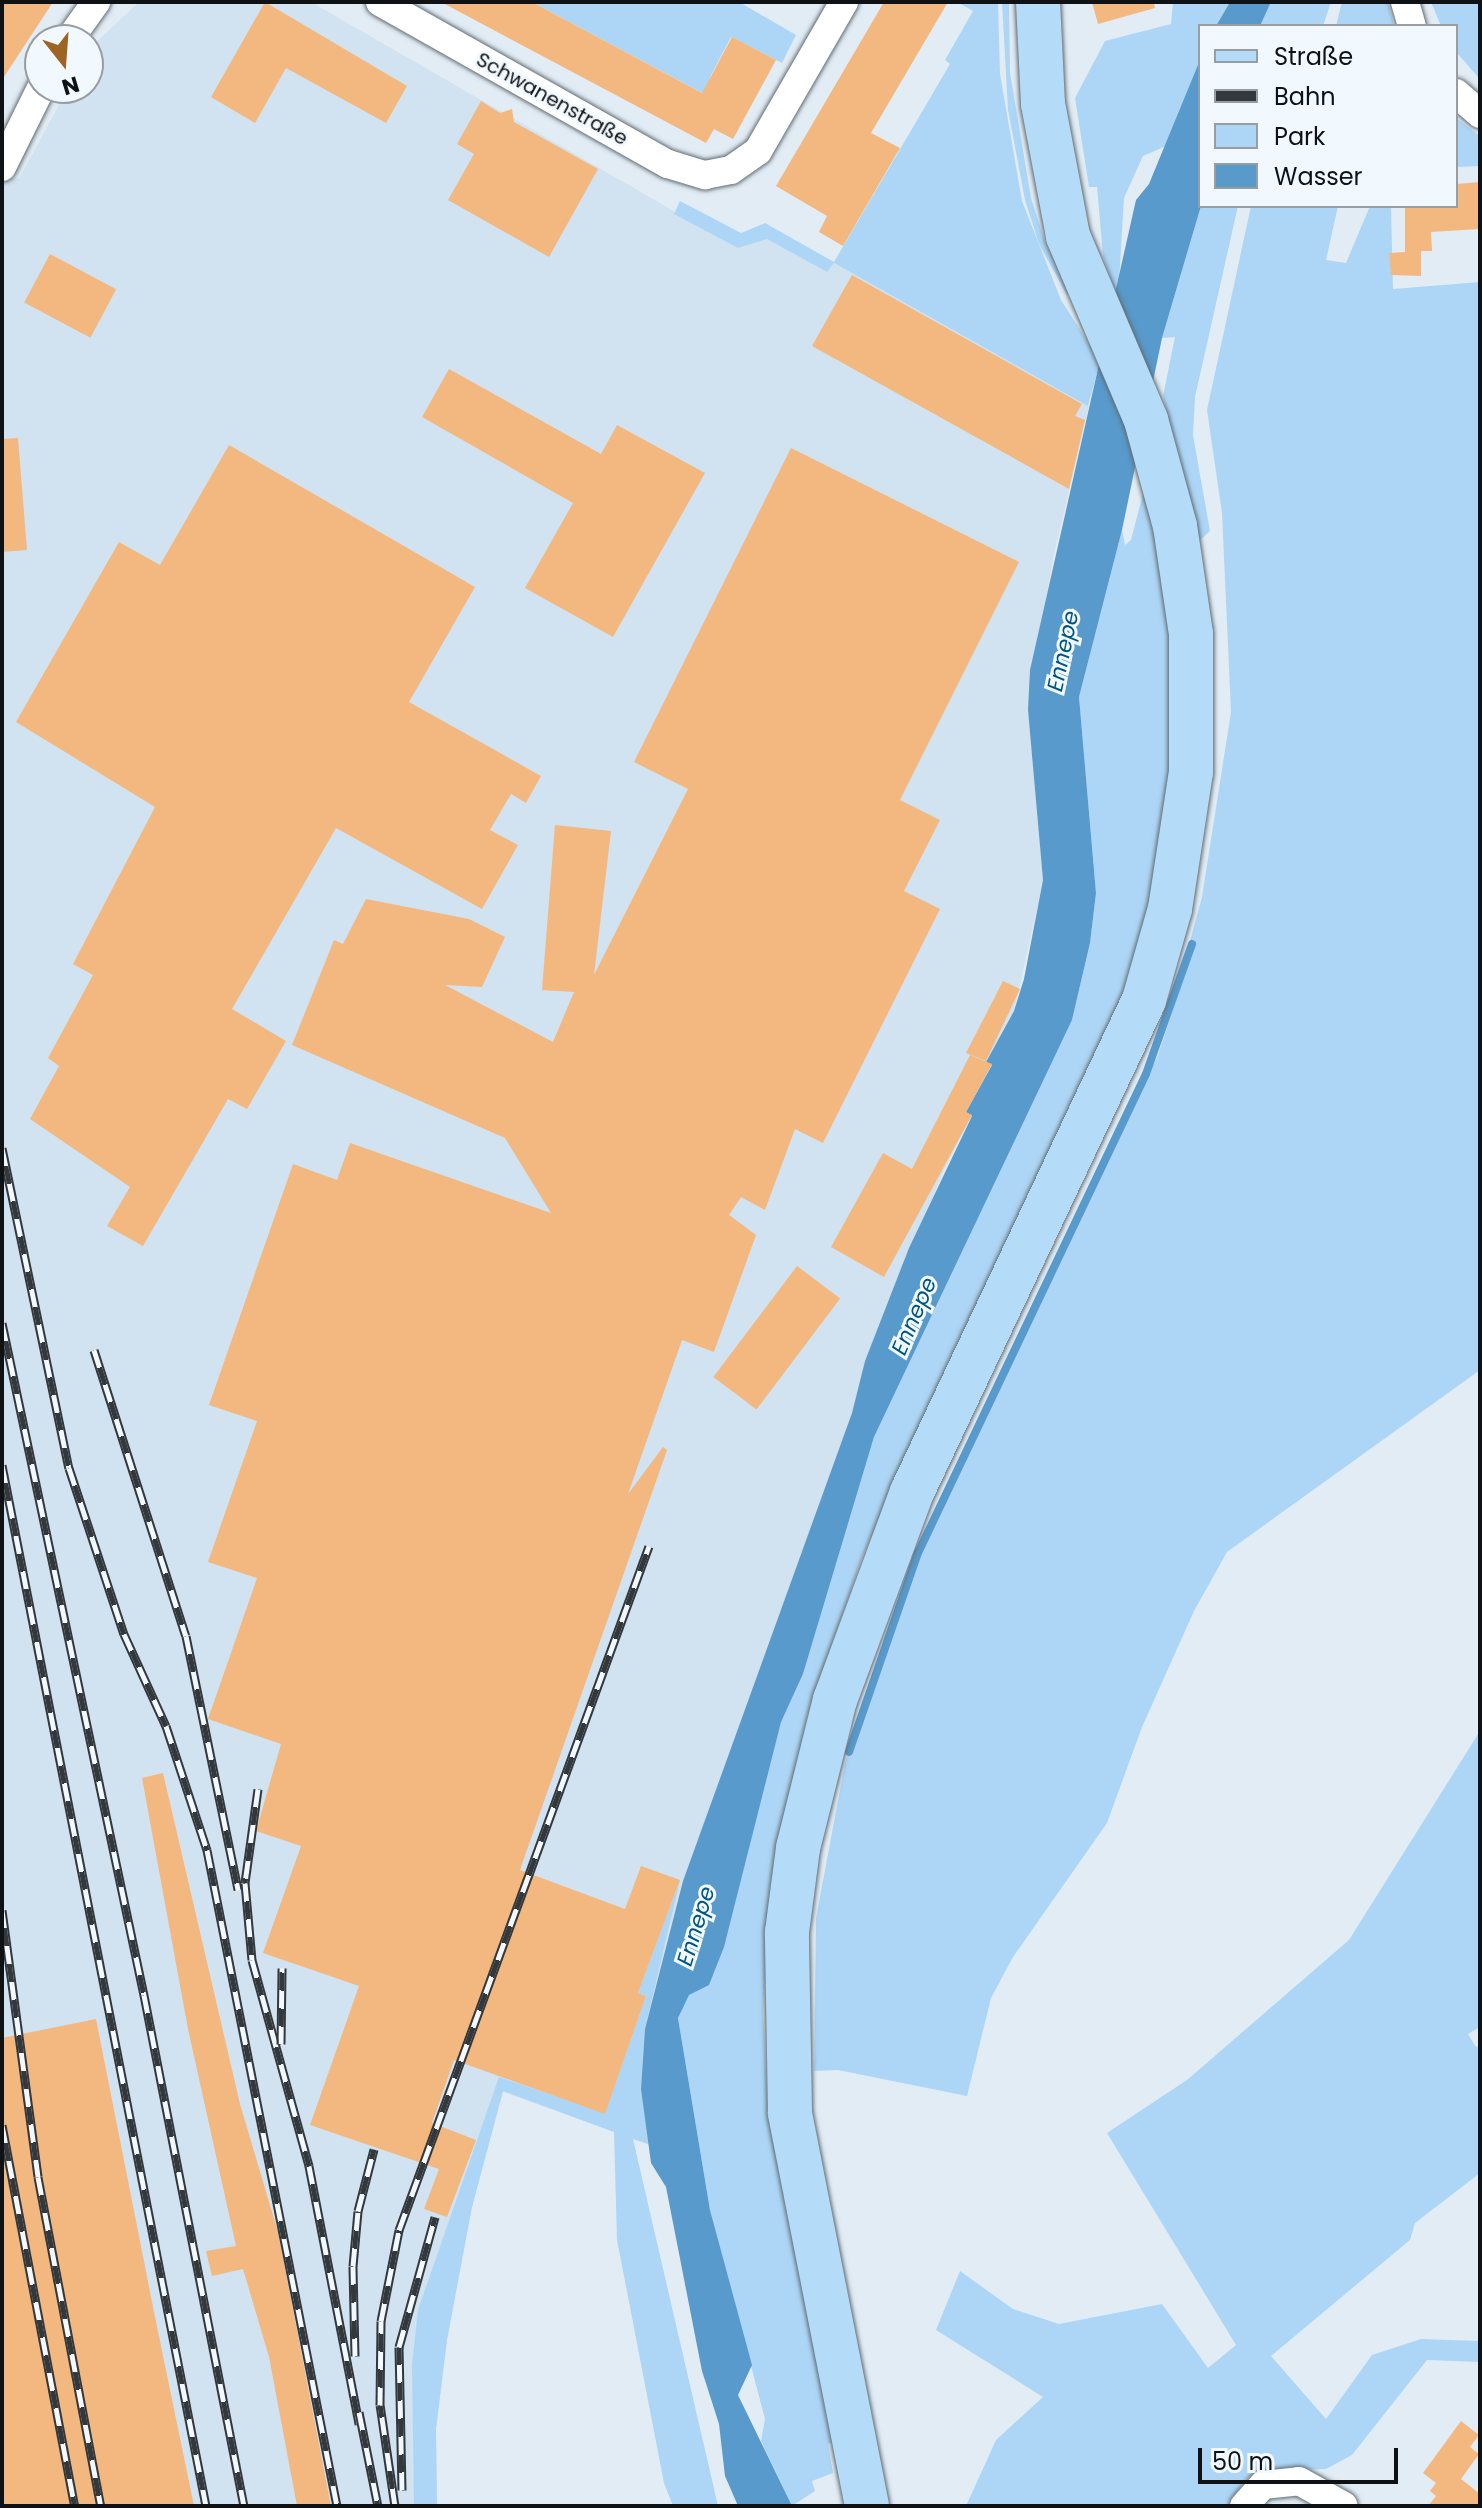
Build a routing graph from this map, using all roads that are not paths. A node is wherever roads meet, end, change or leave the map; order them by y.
1 (96, 2) edge
2 (380, 2) edge
3 (844, 2) edge
4 (1038, 2) edge
5 (1405, 2) edge
6 (80, 24) edge
7 (1411, 24) edge
8 (1458, 95) edge
9 (33, 104) edge
10 (1480, 114) edge
11 (2, 167) edge
12 (867, 2506) edge
13 (1244, 2506) edge
14 (1344, 2506) edge

1 - 6 street
2 - 3 street, Schwanenstraße
4 - 12 main road
5 - 7 street
8 - 10 street
9 - 11 street
13 - 14 street

